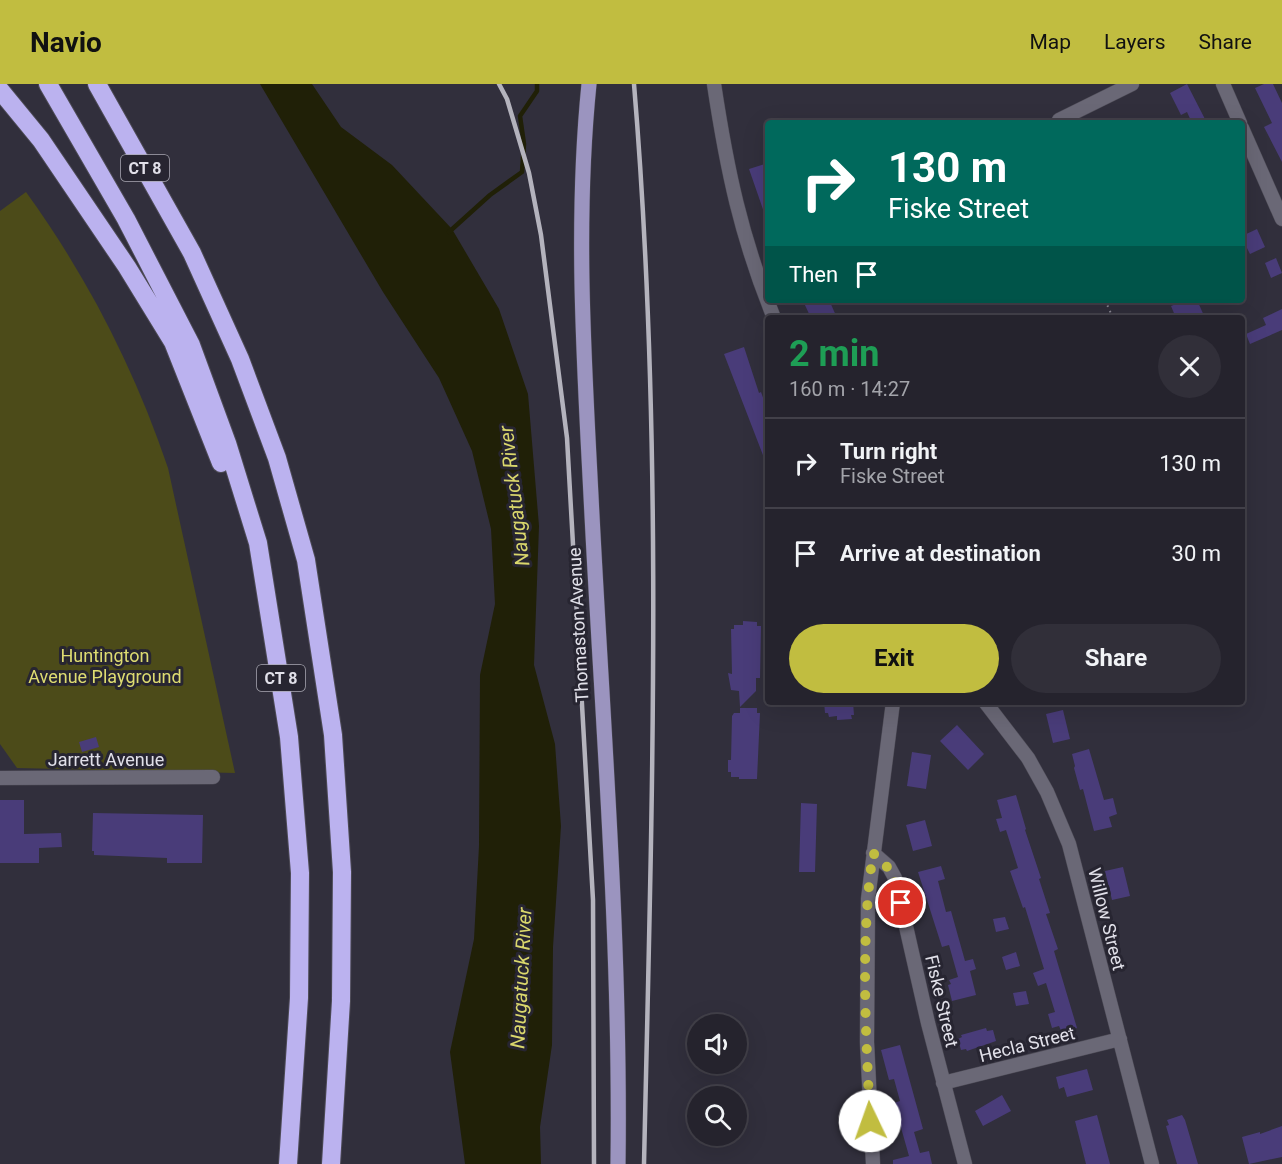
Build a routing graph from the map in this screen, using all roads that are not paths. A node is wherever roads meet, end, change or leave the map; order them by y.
1 (48, 84) edge
2 (97, 84) edge
3 (589, 84) edge
4 (714, 84) edge
5 (1132, 84) edge
6 (1222, 84) edge
7 (0, 90) edge
8 (1059, 120) dead end
9 (1239, 120) edge
10 (1245, 135) edge
11 (1282, 219) edge
12 (765, 294) edge
13 (280, 671) junction
14 (893, 705) edge
15 (987, 705) edge
16 (213, 777) dead end
17 (0, 778) edge
18 (873, 853) junction
19 (1120, 1039) junction
20 (943, 1083) junction
21 (288, 1164) edge
22 (331, 1164) edge
23 (618, 1164) edge
24 (873, 1164) edge
25 (965, 1164) edge
26 (1152, 1164) edge

1 - 13 highway, CT 8
2 - 22 highway, CT 8
3 - 23 main road, Thomaston Avenue
4 - 12 street
5 - 8 street
6 - 9 street
7 - 13 highway
10 - 11 street
13 - 21 highway, CT 8
14 - 18 street
15 - 19 street, Willow Street
16 - 17 street, Jarrett Avenue
18 - 20 street, Fiske Street
18 - 24 street
19 - 20 street, Hecla Street
19 - 26 street, Willow Street
20 - 25 street, Fiske Street

